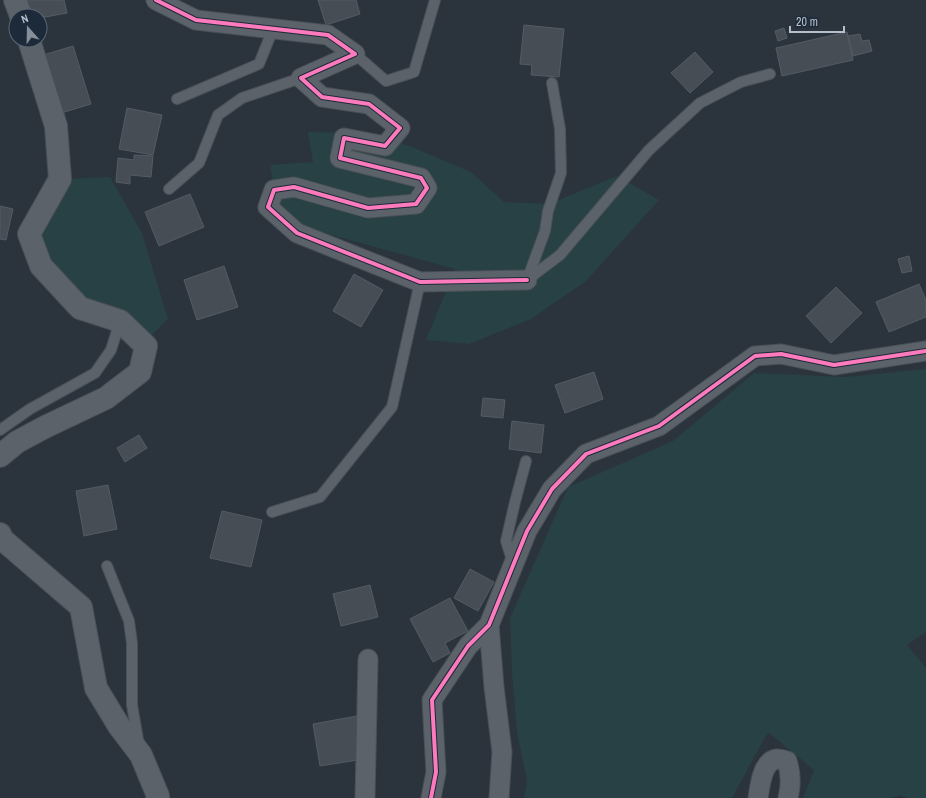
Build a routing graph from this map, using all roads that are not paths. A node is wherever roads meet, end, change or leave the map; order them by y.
1 (156, 0) edge
2 (435, 0) edge
3 (273, 29) junction
4 (31, 48) edge
5 (355, 54) junction
6 (770, 74) dead end
7 (301, 78) junction
8 (552, 83) dead end
9 (177, 99) dead end
10 (168, 189) dead end
11 (527, 280) junction
12 (420, 282) junction
13 (120, 321) junction
14 (926, 351) edge
15 (0, 430) edge
16 (0, 456) edge
17 (526, 460) dead end
18 (272, 512) dead end
19 (0, 534) edge
20 (513, 565) junction
21 (107, 566) dead end
22 (489, 625) junction
23 (368, 659) dead end
24 (141, 755) junction
25 (157, 798) edge
26 (365, 798) edge
27 (431, 798) edge
28 (498, 798) edge
29 (758, 798) edge
30 (788, 798) edge

1 - 3 street
2 - 5 lane
3 - 5 street
3 - 9 lane
4 - 13 street
5 - 7 street
6 - 11 lane
7 - 10 lane
7 - 12 street
8 - 11 lane
11 - 12 street
12 - 18 lane
13 - 15 lane
13 - 16 street
14 - 20 street
17 - 20 lane
19 - 24 street
20 - 22 street
21 - 24 lane
22 - 27 street
22 - 28 street
23 - 26 street
24 - 25 street
29 - 30 street

